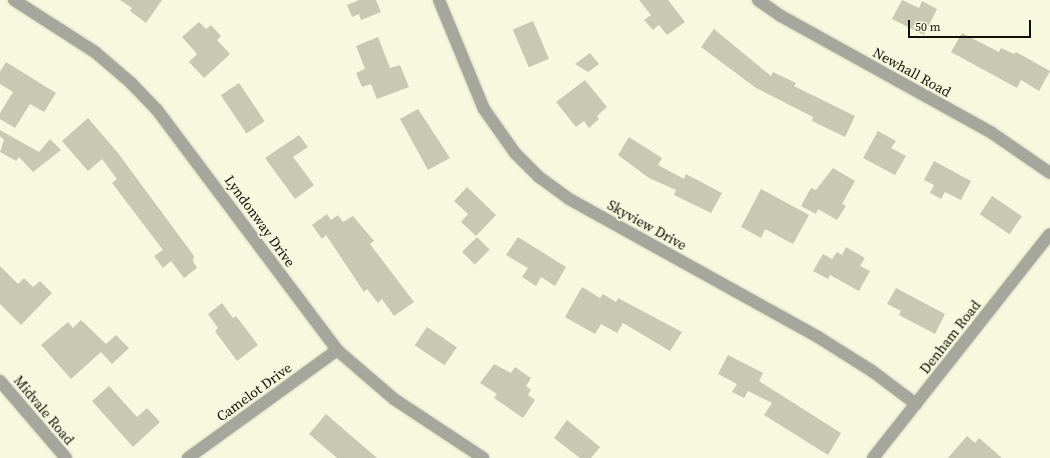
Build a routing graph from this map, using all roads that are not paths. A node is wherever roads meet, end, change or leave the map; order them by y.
1 (14, 0) edge
2 (439, 0) edge
3 (758, 0) edge
4 (1050, 173) edge
5 (1050, 234) edge
6 (337, 350) junction
7 (0, 380) edge
8 (916, 404) junction
9 (66, 458) edge
10 (188, 458) edge
11 (483, 458) edge
12 (873, 458) edge

1 - 6 street, Lyndonway Drive
2 - 8 street, Skyview Drive
3 - 4 street, Newhall Road
5 - 8 street, Denham Road
6 - 10 street, Camelot Drive
6 - 11 street, Lyndonway Drive
7 - 9 street, Midvale Road
8 - 12 street, Denham Road

